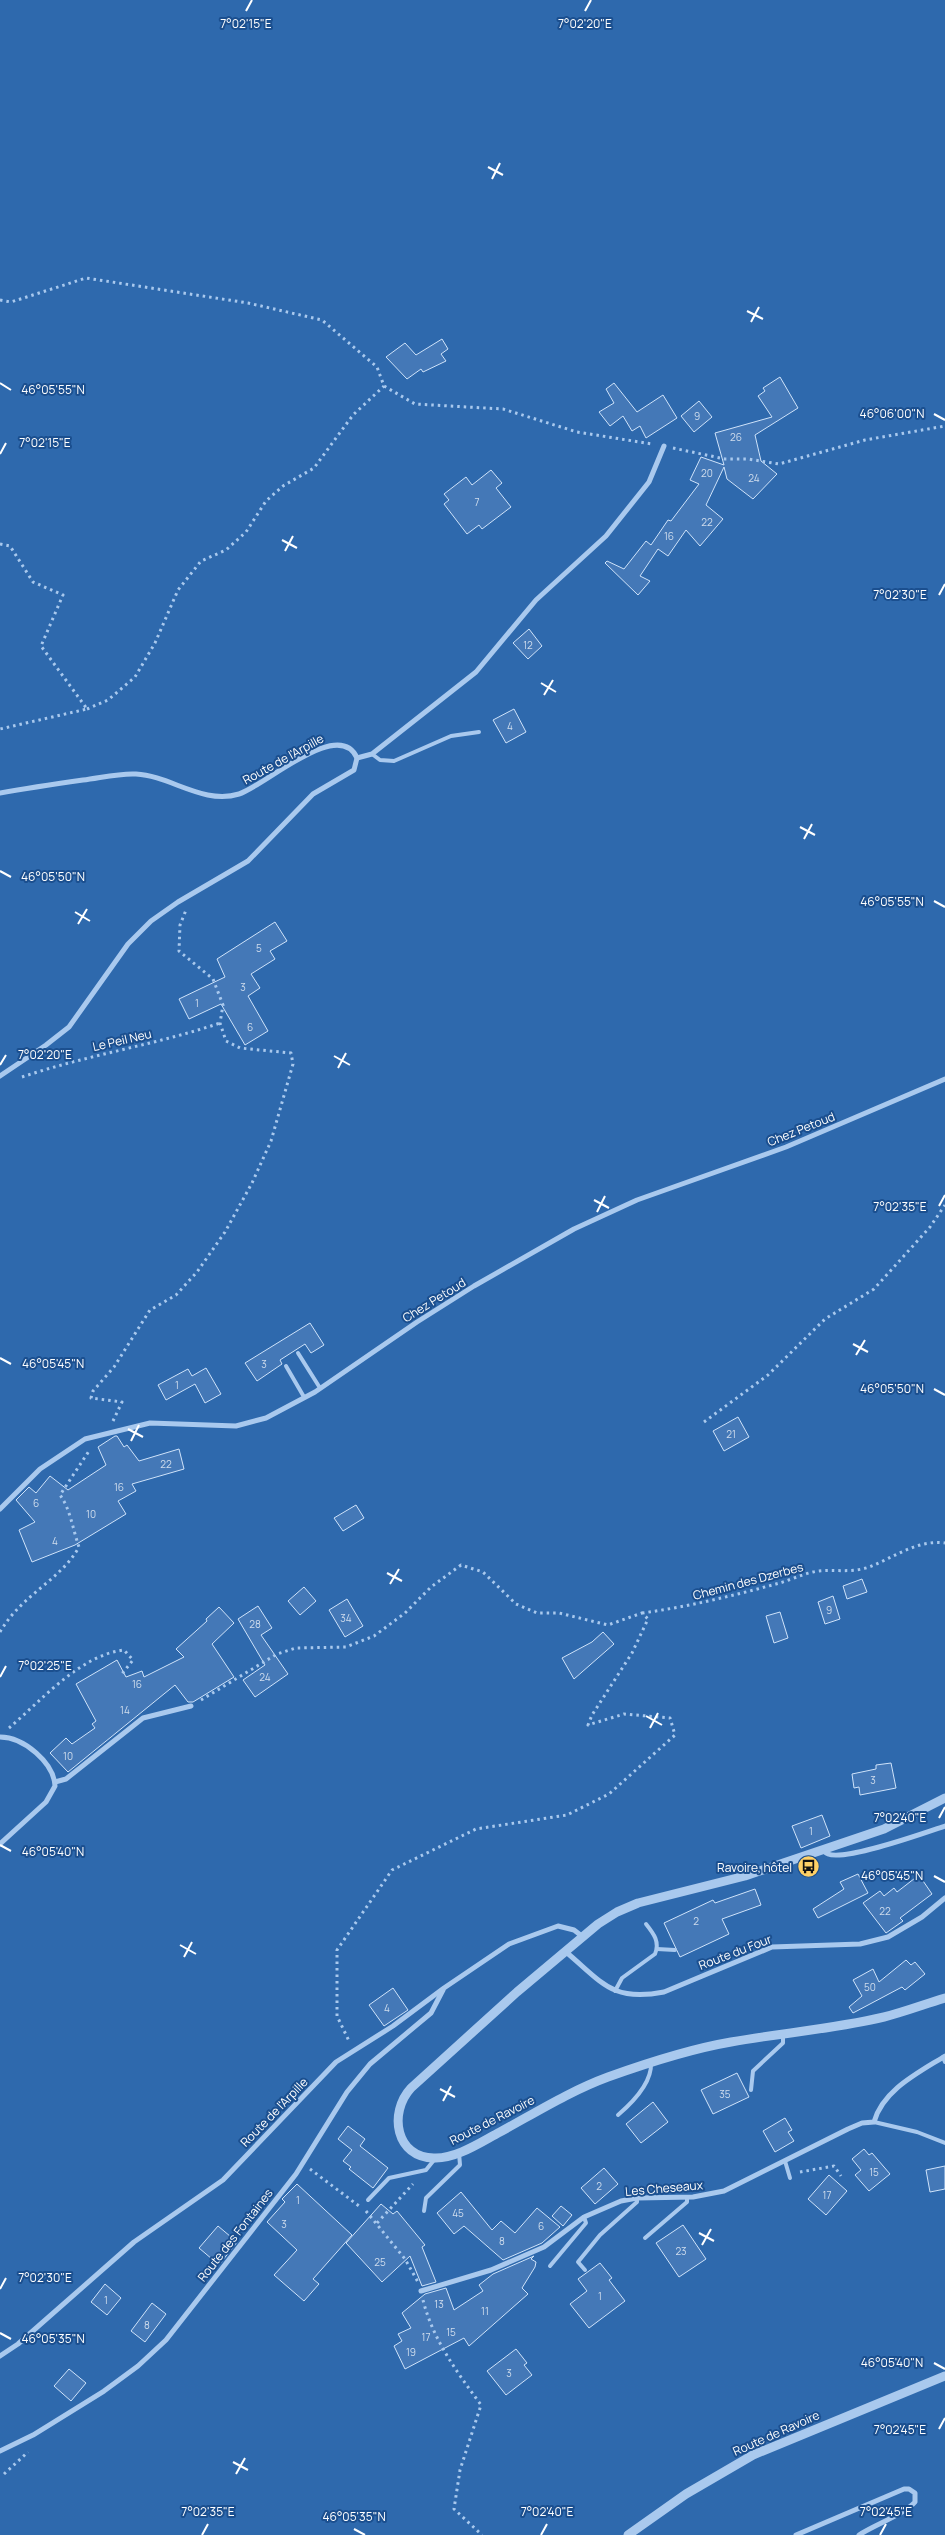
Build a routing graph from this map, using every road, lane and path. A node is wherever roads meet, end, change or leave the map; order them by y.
1 (0, 300) edge
2 (384, 386) junction
3 (945, 426) edge
4 (664, 446) junction
5 (0, 544) edge
6 (87, 709) junction
7 (0, 729) edge
8 (480, 732) dead end
9 (372, 754) junction
10 (357, 758) junction
11 (0, 792) edge
12 (193, 893) junction
13 (220, 1023) junction
14 (0, 1076) edge
15 (18, 1078) dead end
16 (945, 1079) edge
17 (945, 1205) edge
18 (298, 1353) dead end
19 (286, 1366) dead end
20 (320, 1388) junction
21 (304, 1397) junction
22 (704, 1422) dead end
23 (102, 1434) junction
24 (0, 1509) edge
25 (945, 1543) edge
26 (642, 1614) junction
27 (0, 1632) edge
28 (121, 1675) dead end
29 (191, 1706) joint
30 (2, 1737) edge
31 (55, 1782) junction
32 (945, 1798) edge
33 (945, 1826) edge
34 (0, 1844) edge
35 (821, 1848) junction
36 (945, 1898) edge
37 (646, 1924) dead end
38 (583, 1936) junction
39 (657, 1949) junction
40 (675, 1950) dead end
41 (566, 1952) junction
42 (444, 1988) junction
43 (615, 1991) junction
44 (945, 1998) edge
45 (783, 2034) junction
46 (354, 2050) junction
47 (944, 2059) edge
48 (651, 2063) junction
49 (751, 2090) dead end
50 (618, 2115) dead end
51 (874, 2122) junction
52 (945, 2143) edge
53 (458, 2152) junction
54 (434, 2158) junction
55 (793, 2158) junction
56 (785, 2161) junction
57 (303, 2163) junction
58 (421, 2171) junction
59 (840, 2176) dead end
60 (790, 2178) dead end
61 (687, 2197) junction
62 (637, 2198) junction
63 (368, 2200) dead end
64 (424, 2211) dead end
65 (584, 2218) junction
66 (377, 2223) junction
67 (645, 2238) dead end
68 (550, 2266) dead end
69 (585, 2270) dead end
70 (421, 2291) junction
71 (0, 2356) edge
72 (945, 2376) edge
73 (0, 2451) edge
74 (482, 2535) edge
75 (628, 2535) edge
76 (796, 2535) edge
77 (859, 2535) edge

1 - 2 path
2 - 4 path
2 - 6 path
3 - 4 path
4 - 9 street
5 - 6 path
6 - 7 path
8 - 9 lane
9 - 10 street
10 - 11 street, Route de l'Arpille
10 - 12 street
12 - 13 path
12 - 14 street
13 - 15 path, Le Peil Neu
13 - 23 path
16 - 20 street, Chez Petoud
17 - 22 path
18 - 20 lane
19 - 21 lane
20 - 21 street, Chez Petoud
21 - 23 street, Chez Petoud
23 - 24 street, Chez Petoud
23 - 27 path
25 - 26 path, Chemin des Dzerbes
26 - 29 path, Chemin des Dzerbes
26 - 46 path
28 - 30 path
29 - 31 street
30 - 31 street
31 - 34 street
32 - 35 street
33 - 35 street
35 - 38 street
36 - 43 street, Route du Four
37 - 39 lane
38 - 41 street
38 - 42 street, Route de l'Arpille
39 - 40 lane
39 - 43 lane
41 - 43 street, Route du Four
41 - 54 street
42 - 46 street, Route de l'Arpille
42 - 57 street, Route des Fontaines
44 - 45 street, Route de Ravoire
45 - 48 street, Route de Ravoire
45 - 49 lane
46 - 71 street, Route de l'Arpille
47 - 51 street
48 - 50 lane
48 - 53 street, Route de Ravoire
51 - 52 lane
51 - 55 street, Les Cheseaux
53 - 54 street, Route de Ravoire
53 - 64 lane
54 - 58 lane
55 - 56 street, Les Cheseaux
55 - 59 path
56 - 60 lane
56 - 61 street, Les Cheseaux
57 - 66 path
57 - 73 street, Route des Fontaines
58 - 63 lane
58 - 66 path
61 - 62 street, Les Cheseaux
61 - 67 lane
62 - 65 street, Les Cheseaux
62 - 69 lane
65 - 68 lane
65 - 70 street, Les Cheseaux
66 - 70 path
70 - 74 path
72 - 75 street, Route de Ravoire
76 - 77 street

